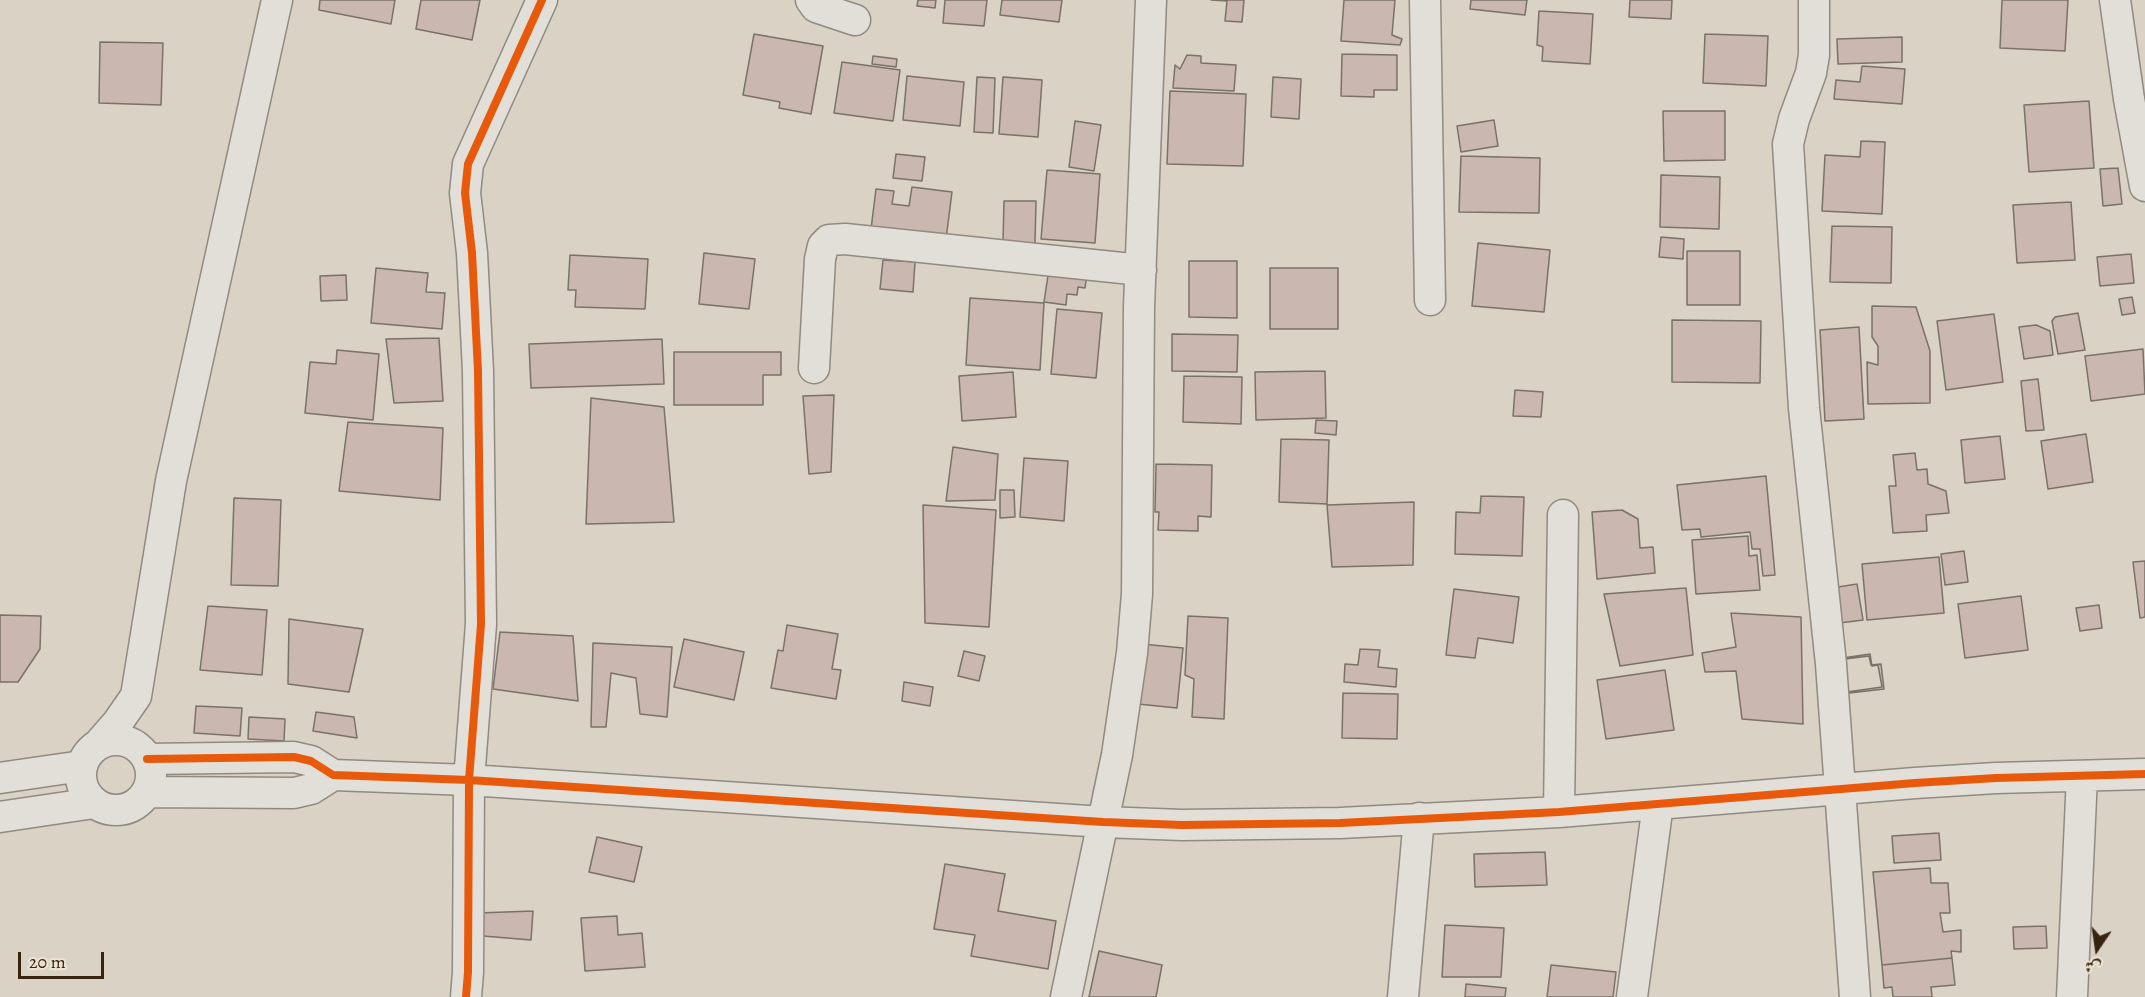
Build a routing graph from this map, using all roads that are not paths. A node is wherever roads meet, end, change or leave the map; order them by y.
1 (277, 0) edge
2 (543, 0) edge
3 (811, 0) edge
4 (1151, 0) edge
5 (1425, 0) edge
6 (1814, 0) edge
7 (2115, 0) edge
8 (855, 20) dead end
9 (2145, 186) edge
10 (1141, 270) junction
11 (1430, 300) dead end
12 (814, 368) dead end
13 (1563, 515) dead end
14 (136, 696) junction
15 (90, 755) junction
16 (145, 756) junction
17 (2145, 774) edge
18 (333, 775) junction
19 (2082, 776) junction
20 (0, 778) edge
21 (469, 780) junction
22 (1841, 789) junction
23 (147, 792) junction
24 (94, 803) junction
25 (1658, 804) junction
26 (1559, 812) junction
27 (0, 817) edge
28 (1419, 818) junction
29 (1103, 822) junction
30 (466, 997) edge
31 (1066, 997) edge
32 (1403, 997) edge
33 (1632, 997) edge
34 (1855, 997) edge
35 (2072, 997) edge

1 - 14 street
2 - 21 street
3 - 8 street
4 - 10 street
5 - 11 street
6 - 22 street
7 - 9 street
10 - 12 street
10 - 29 street
13 - 26 street
14 - 15 street
14 - 16 street
15 - 16 street
15 - 20 street
15 - 24 street
16 - 18 street
16 - 23 street
17 - 19 street
18 - 21 street
18 - 23 street
19 - 22 street
19 - 35 street
21 - 29 street
21 - 30 street
22 - 25 street
22 - 34 street
23 - 24 street
24 - 27 street
25 - 26 street
25 - 33 street
26 - 28 street
28 - 29 street
28 - 32 street
29 - 31 street

